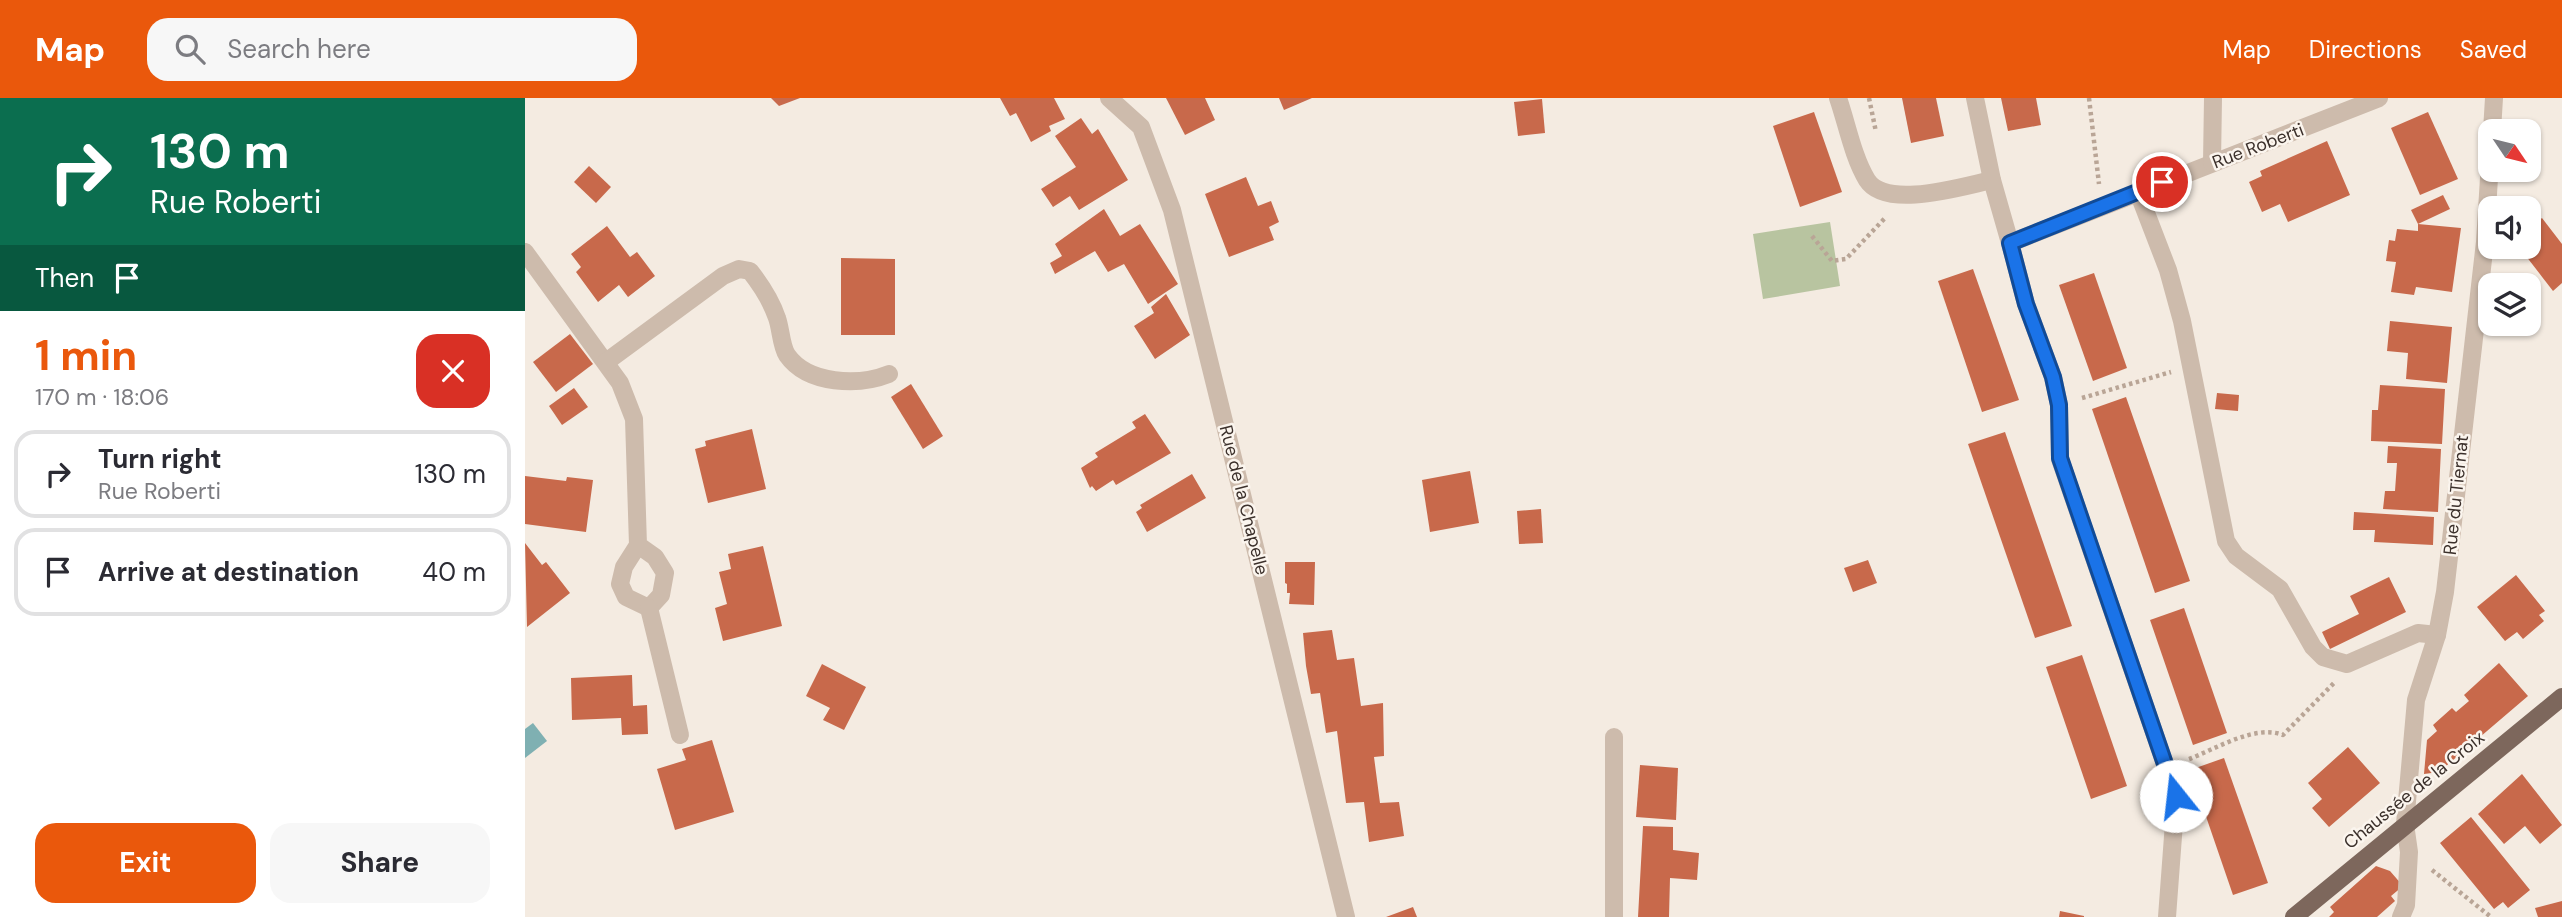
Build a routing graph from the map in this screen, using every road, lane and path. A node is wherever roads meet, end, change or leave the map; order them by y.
1 (1838, 98) edge
2 (1869, 98) edge
3 (1975, 98) edge
4 (2089, 98) edge
5 (2213, 98) edge
6 (2379, 98) edge
7 (2494, 98) edge
8 (1118, 101) edge
9 (2493, 119) edge
10 (1877, 139) dead end
11 (2212, 163) junction
12 (1992, 180) junction
13 (2489, 182) edge
14 (2138, 191) junction
15 (1893, 195) junction
16 (2102, 206) junction
17 (1812, 236) dead end
18 (2010, 243) junction
19 (525, 252) edge
20 (606, 362) junction
21 (2192, 366) junction
22 (889, 374) dead end
23 (2059, 405) junction
24 (638, 545) junction
25 (649, 608) junction
26 (2437, 635) junction
27 (2347, 664) junction
28 (2562, 697) edge
29 (680, 735) dead end
30 (1614, 737) dead end
31 (2168, 767) junction
32 (2405, 824) junction
33 (2409, 852) junction
34 (1346, 917) edge
35 (1614, 917) edge
36 (2167, 917) edge
37 (2294, 917) edge
38 (2401, 917) edge
39 (2491, 917) edge

1 - 15 street
2 - 10 path
3 - 12 street
4 - 16 path
5 - 11 street
6 - 11 street, Rue Roberti
7 - 9 street
8 - 34 street, Rue de la Chapelle
11 - 14 street, Rue Roberti
12 - 15 street
12 - 18 street
13 - 26 street, Rue du Tiernat
14 - 16 street, Rue Roberti
14 - 21 street
15 - 17 path
16 - 18 street, Rue Roberti
18 - 23 street
19 - 20 street
20 - 22 street
20 - 24 street
21 - 23 path
21 - 27 street
23 - 31 street
24 - 25 street
24 - 25 street
25 - 29 street
26 - 27 street
26 - 32 street, Rue du Tiernat
27 - 31 path
28 - 32 main road, Chaussée de la Croix
30 - 35 street
31 - 36 street
32 - 33 street, Rue du Tiernat
32 - 37 main road, Chaussée de la Croix
33 - 38 street, Rue du Tiernat
33 - 39 path

